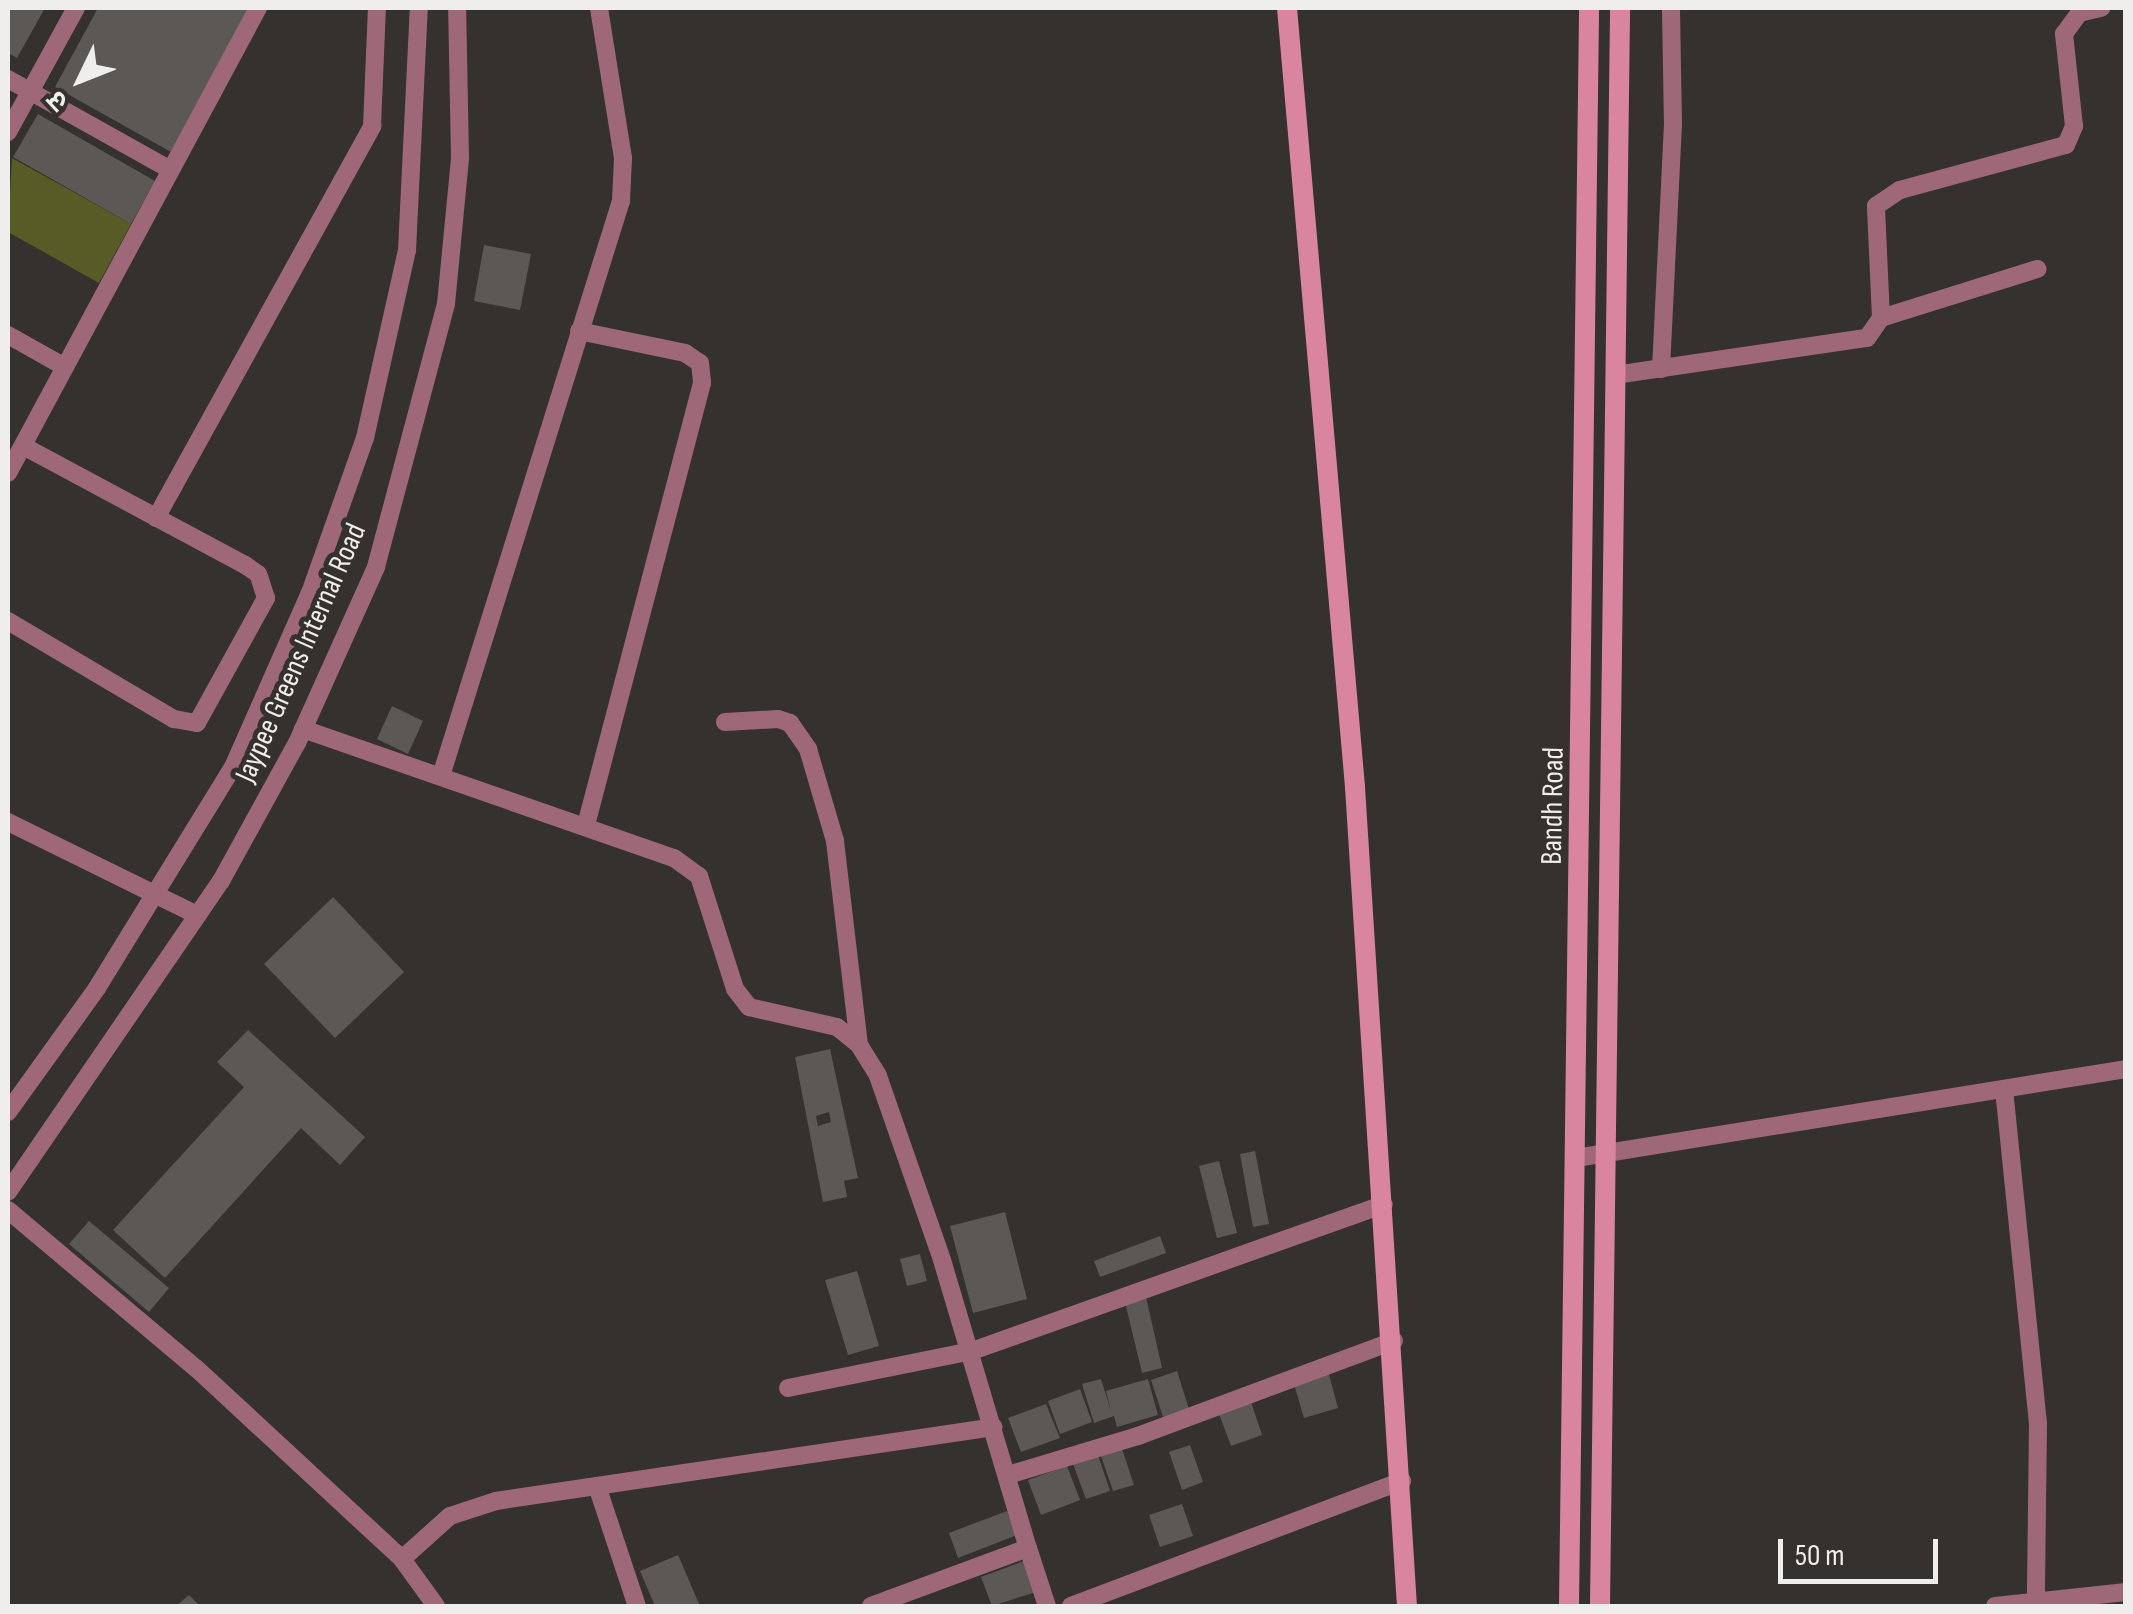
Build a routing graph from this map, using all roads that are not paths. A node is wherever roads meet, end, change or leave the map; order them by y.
1 (76, 8) edge
2 (258, 8) edge
3 (378, 8) edge
4 (419, 8) edge
5 (457, 8) edge
6 (599, 8) edge
7 (1288, 8) edge
8 (1590, 8) edge
9 (1620, 8) edge
10 (1671, 8) edge
11 (2101, 8) edge
12 (8, 79) edge
13 (30, 92) junction
14 (8, 132) edge
15 (170, 168) junction
16 (2037, 268) dead end
17 (1880, 318) junction
18 (579, 331) junction
19 (8, 335) edge
20 (64, 367) junction
21 (1661, 370) junction
22 (1615, 375) junction
23 (23, 446) junction
24 (8, 474) edge
25 (156, 518) junction
26 (8, 621) edge
27 (725, 722) dead end
28 (304, 729) junction
29 (441, 776) junction
30 (586, 825) junction
31 (9, 827) edge
32 (156, 892) junction
33 (197, 915) junction
34 (859, 1045) junction
35 (2126, 1068) edge
36 (2004, 1088) junction
37 (8, 1112) edge
38 (1606, 1155) junction
39 (1576, 1158) junction
40 (8, 1192) edge
41 (1384, 1204) junction
42 (8, 1210) edge
43 (1394, 1340) junction
44 (972, 1350) junction
45 (788, 1388) dead end
46 (994, 1427) junction
47 (1008, 1475) junction
48 (1402, 1481) junction
49 (597, 1486) junction
50 (1028, 1548) junction
51 (402, 1559) junction
52 (2126, 1592) edge
53 (2036, 1599) junction
54 (436, 1606) edge
55 (637, 1606) edge
56 (872, 1606) edge
57 (1047, 1606) edge
58 (1071, 1606) edge
59 (1407, 1606) edge
60 (1569, 1606) edge
61 (1600, 1606) edge
62 (1996, 1606) edge

1 - 13 street
2 - 15 street
3 - 25 street
4 - 32 street, Jaypee Greens Internal Road
5 - 28 street, Jaypee Greens Internal Road
6 - 18 street
7 - 41 main road
8 - 39 main road, Bandh Road
9 - 22 main road, Bandh Road
10 - 21 street
11 - 17 street
12 - 13 street
13 - 14 street
13 - 15 street
15 - 20 street
16 - 17 street
17 - 21 street
18 - 29 street
18 - 30 street
19 - 20 street
20 - 23 street
21 - 22 street
22 - 38 main road, Bandh Road
23 - 24 street
23 - 25 street
25 - 26 street
27 - 34 street
28 - 29 street
28 - 33 street, Jaypee Greens Internal Road
29 - 30 street
30 - 34 street
31 - 32 street
32 - 33 street
32 - 37 street, Jaypee Greens Internal Road
33 - 40 street, Jaypee Greens Internal Road
34 - 44 street
35 - 36 street
36 - 38 street
36 - 53 street
38 - 39 street
38 - 61 main road, Bandh Road
39 - 60 main road, Bandh Road
41 - 43 main road
41 - 44 street
42 - 51 street
43 - 47 street
43 - 48 main road
44 - 45 street
44 - 46 street
46 - 47 street
46 - 49 street
47 - 50 street
48 - 58 street
48 - 59 main road
49 - 51 street
49 - 55 street
50 - 56 street
50 - 57 street
51 - 54 street
52 - 53 street
53 - 62 street

